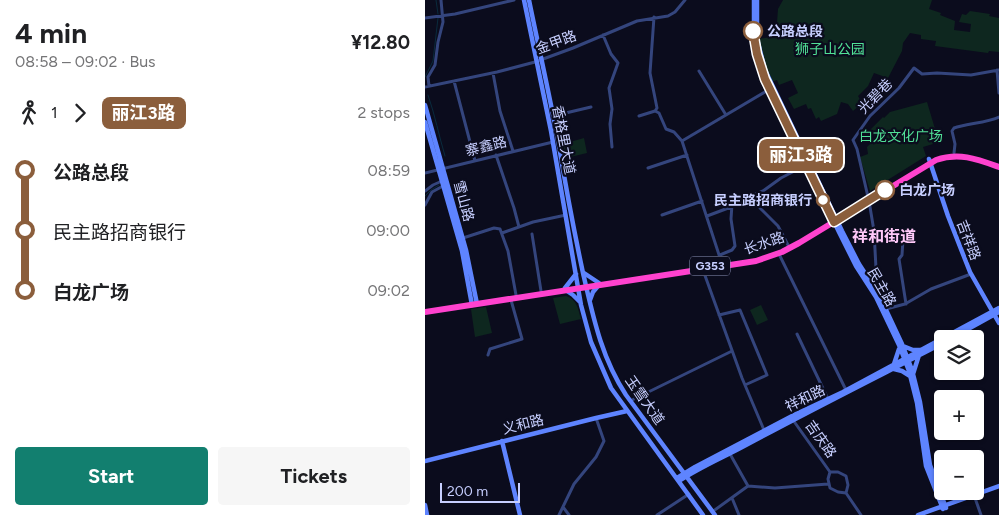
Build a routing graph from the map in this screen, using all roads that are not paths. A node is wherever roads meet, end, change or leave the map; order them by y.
1 (441, 0) edge
2 (514, 0) edge
3 (524, 0) edge
4 (529, 0) edge
5 (685, 0) edge
6 (755, 0) edge
7 (443, 16) junction
8 (655, 17) junction
9 (425, 18) edge
10 (603, 36) junction
11 (539, 60) junction
12 (998, 70) edge
13 (699, 71) dead end
14 (493, 73) junction
15 (454, 81) junction
16 (427, 86) edge
17 (770, 89) junction
18 (999, 93) edge
19 (425, 105) edge
20 (591, 107) dead end
21 (655, 111) junction
22 (726, 115) junction
23 (553, 116) junction
24 (639, 116) dead end
25 (999, 117) edge
26 (425, 122) edge
27 (682, 141) junction
28 (553, 142) junction
29 (612, 147) dead end
30 (513, 151) junction
31 (954, 153) junction
32 (687, 155) junction
33 (496, 156) junction
34 (475, 161) junction
35 (930, 161) junction
36 (806, 165) junction
37 (999, 166) edge
38 (647, 168) dead end
39 (441, 169) junction
40 (425, 173) edge
41 (443, 184) junction
42 (425, 191) edge
43 (752, 195) junction
44 (869, 199) junction
45 (702, 201) junction
46 (425, 204) edge
47 (731, 207) junction
48 (566, 215) junction
49 (662, 215) dead end
50 (707, 216) junction
51 (835, 220) junction
52 (519, 227) junction
53 (502, 233) junction
54 (532, 234) dead end
55 (463, 238) junction
56 (875, 243) junction
57 (788, 245) junction
58 (779, 253) junction
59 (720, 255) junction
60 (723, 264) junction
61 (703, 270) junction
62 (583, 272) junction
63 (576, 274) junction
64 (971, 274) junction
65 (599, 284) junction
66 (586, 286) junction
67 (578, 287) junction
68 (565, 289) junction
69 (541, 291) junction
70 (876, 291) junction
71 (513, 297) junction
72 (589, 301) junction
73 (474, 303) junction
74 (581, 303) junction
75 (906, 304) junction
76 (999, 308) edge
77 (886, 309) junction
78 (425, 311) edge
79 (996, 313) edge
80 (719, 315) junction
81 (999, 323) edge
82 (966, 330) edge
83 (797, 334) dead end
84 (901, 345) junction
85 (934, 347) edge
86 (732, 351) junction
87 (920, 353) junction
88 (488, 355) dead end
89 (906, 360) junction
90 (893, 367) junction
91 (912, 376) junction
92 (745, 385) junction
93 (846, 390) junction
94 (828, 399) junction
95 (630, 401) junction
96 (627, 411) junction
97 (596, 418) junction
98 (793, 420) junction
99 (764, 431) junction
100 (502, 441) junction
101 (730, 454) junction
102 (425, 460) edge
103 (830, 472) junction
104 (686, 475) junction
105 (678, 480) junction
106 (828, 484) junction
107 (748, 486) junction
108 (999, 487) edge
109 (846, 493) junction
110 (689, 494) junction
111 (984, 494) edge
112 (733, 498) junction
113 (968, 500) edge
114 (976, 500) edge
115 (425, 505) edge
116 (563, 507) junction
117 (944, 507) junction
118 (713, 513) edge
119 (701, 514) edge
120 (427, 515) edge
121 (520, 515) edge
122 (559, 515) edge
123 (569, 515) edge
124 (659, 515) edge
125 (739, 515) edge
126 (861, 515) edge
127 (919, 515) edge
128 (928, 515) edge
129 (981, 515) edge

1 - 7 street
2 - 7 street
3 - 11 main road, 香格里大道
4 - 11 main road, 香格里大道
5 - 8 street, 金甲路
6 - 17 main road, 民主路
6 - 51 main road, 民主路
7 - 9 street
7 - 16 street
8 - 10 street, 金甲路
8 - 21 street
10 - 11 street, 金甲路
10 - 29 street
11 - 14 street, 金甲路
11 - 23 main road, 香格里大道
11 - 28 main road, 香格里大道
12 - 18 street
12 - 44 street, 光碧巷
13 - 22 street
14 - 15 street, 金甲路
14 - 30 street
15 - 16 street, 金甲路
15 - 34 street
17 - 22 street
17 - 36 main road, 民主路
19 - 39 main road, 雪山路
20 - 23 street
21 - 24 street
21 - 27 street
22 - 27 street
23 - 62 main road, 香格里大道
25 - 31 street
26 - 39 main road, 雪山路
27 - 32 street
28 - 30 street, 寨鑫路
28 - 48 main road, 香格里大道
30 - 33 street, 寨鑫路
31 - 35 highway, 长水路 / G353
31 - 37 highway, 长水路 / G353
32 - 38 street
32 - 45 street
33 - 34 street, 寨鑫路
33 - 52 street
34 - 39 street, 寨鑫路
35 - 37 highway, 长水路 / G353
35 - 44 highway, 长水路 / G353
35 - 64 main road, 吉祥路
36 - 43 street
36 - 51 main road, 民主路
39 - 40 street, 寨鑫路
39 - 41 main road, 雪山路
39 - 55 main road, 雪山路
41 - 42 street
41 - 46 street
41 - 73 main road, 雪山路
43 - 47 street
43 - 57 street
44 - 51 highway, 长水路 / G353
44 - 56 street
45 - 49 street
45 - 50 street
47 - 50 street
47 - 59 street
48 - 52 street
48 - 63 main road, 香格里大道
50 - 59 street
51 - 57 highway, 长水路 / G353
51 - 58 highway, 长水路 / G353
51 - 70 main road, 民主路
51 - 84 main road, 民主路
52 - 53 street
53 - 55 street
53 - 71 street
54 - 69 street
55 - 73 main road, 雪山路
56 - 70 street
56 - 75 street
57 - 60 highway, 长水路 / G353
58 - 61 highway, 长水路 / G353
58 - 93 street
59 - 60 street
60 - 65 highway, 长水路 / G353
61 - 65 highway, 长水路 / G353
61 - 80 street
62 - 65 main road
62 - 66 main road, 香格里大道
63 - 67 main road, 香格里大道
63 - 68 main road
64 - 75 street
64 - 79 main road, 吉祥路
65 - 66 highway, 长水路 / G353
65 - 72 main road
66 - 67 highway, 长水路 / G353
66 - 72 main road, 玉雪大道
67 - 68 highway, 长水路 / G353
67 - 74 main road, 玉雪大道
68 - 69 highway, 长水路 / G353
68 - 71 highway, 长水路 / G353
68 - 74 main road
69 - 71 highway, 长水路 / G353
70 - 77 main road, 民主路
71 - 73 highway, 长水路 / G353
71 - 88 street
72 - 95 main road, 玉雪大道
73 - 78 highway, 长水路 / G353
74 - 96 main road, 玉雪大道
75 - 77 street
76 - 79 main road, 祥和路
77 - 84 main road, 民主路
79 - 81 main road, 吉祥路
79 - 82 main road, 祥和路
79 - 87 main road, 祥和路
80 - 86 street
80 - 92 street
83 - 94 street
84 - 87 main road
84 - 89 main road, 民主路
84 - 90 main road
85 - 87 main road, 祥和路
86 - 92 street
86 - 95 street
87 - 89 main road, 祥和路
87 - 91 main road
89 - 90 main road, 祥和路
89 - 91 main road, 民主路
90 - 91 main road
90 - 93 main road, 祥和路
90 - 98 main road, 祥和路
91 - 117 main road, 民主路
92 - 99 street
93 - 94 main road, 祥和路
94 - 99 main road, 祥和路
95 - 104 main road, 玉雪大道
96 - 97 main road, 义和路
96 - 105 main road, 玉雪大道
97 - 100 main road, 义和路
97 - 116 street
98 - 101 main road, 祥和路
98 - 103 street, 吉庆路
99 - 104 main road, 祥和路
100 - 102 main road, 义和路
100 - 121 main road
101 - 104 main road, 祥和路
101 - 107 street
103 - 106 street, 吉庆路
103 - 109 street, 吉庆路
104 - 105 main road, 祥和路
104 - 118 main road, 玉雪大道
105 - 110 main road, 玉雪大道
106 - 107 street
106 - 109 street, 吉庆路
107 - 112 street
108 - 111 main road
108 - 117 main road
109 - 126 street, 吉庆路
110 - 119 main road, 玉雪大道
110 - 124 street
112 - 118 street
112 - 125 street
113 - 117 main road
114 - 129 street
115 - 120 main road
116 - 122 street
116 - 123 street
117 - 127 main road
117 - 128 main road

